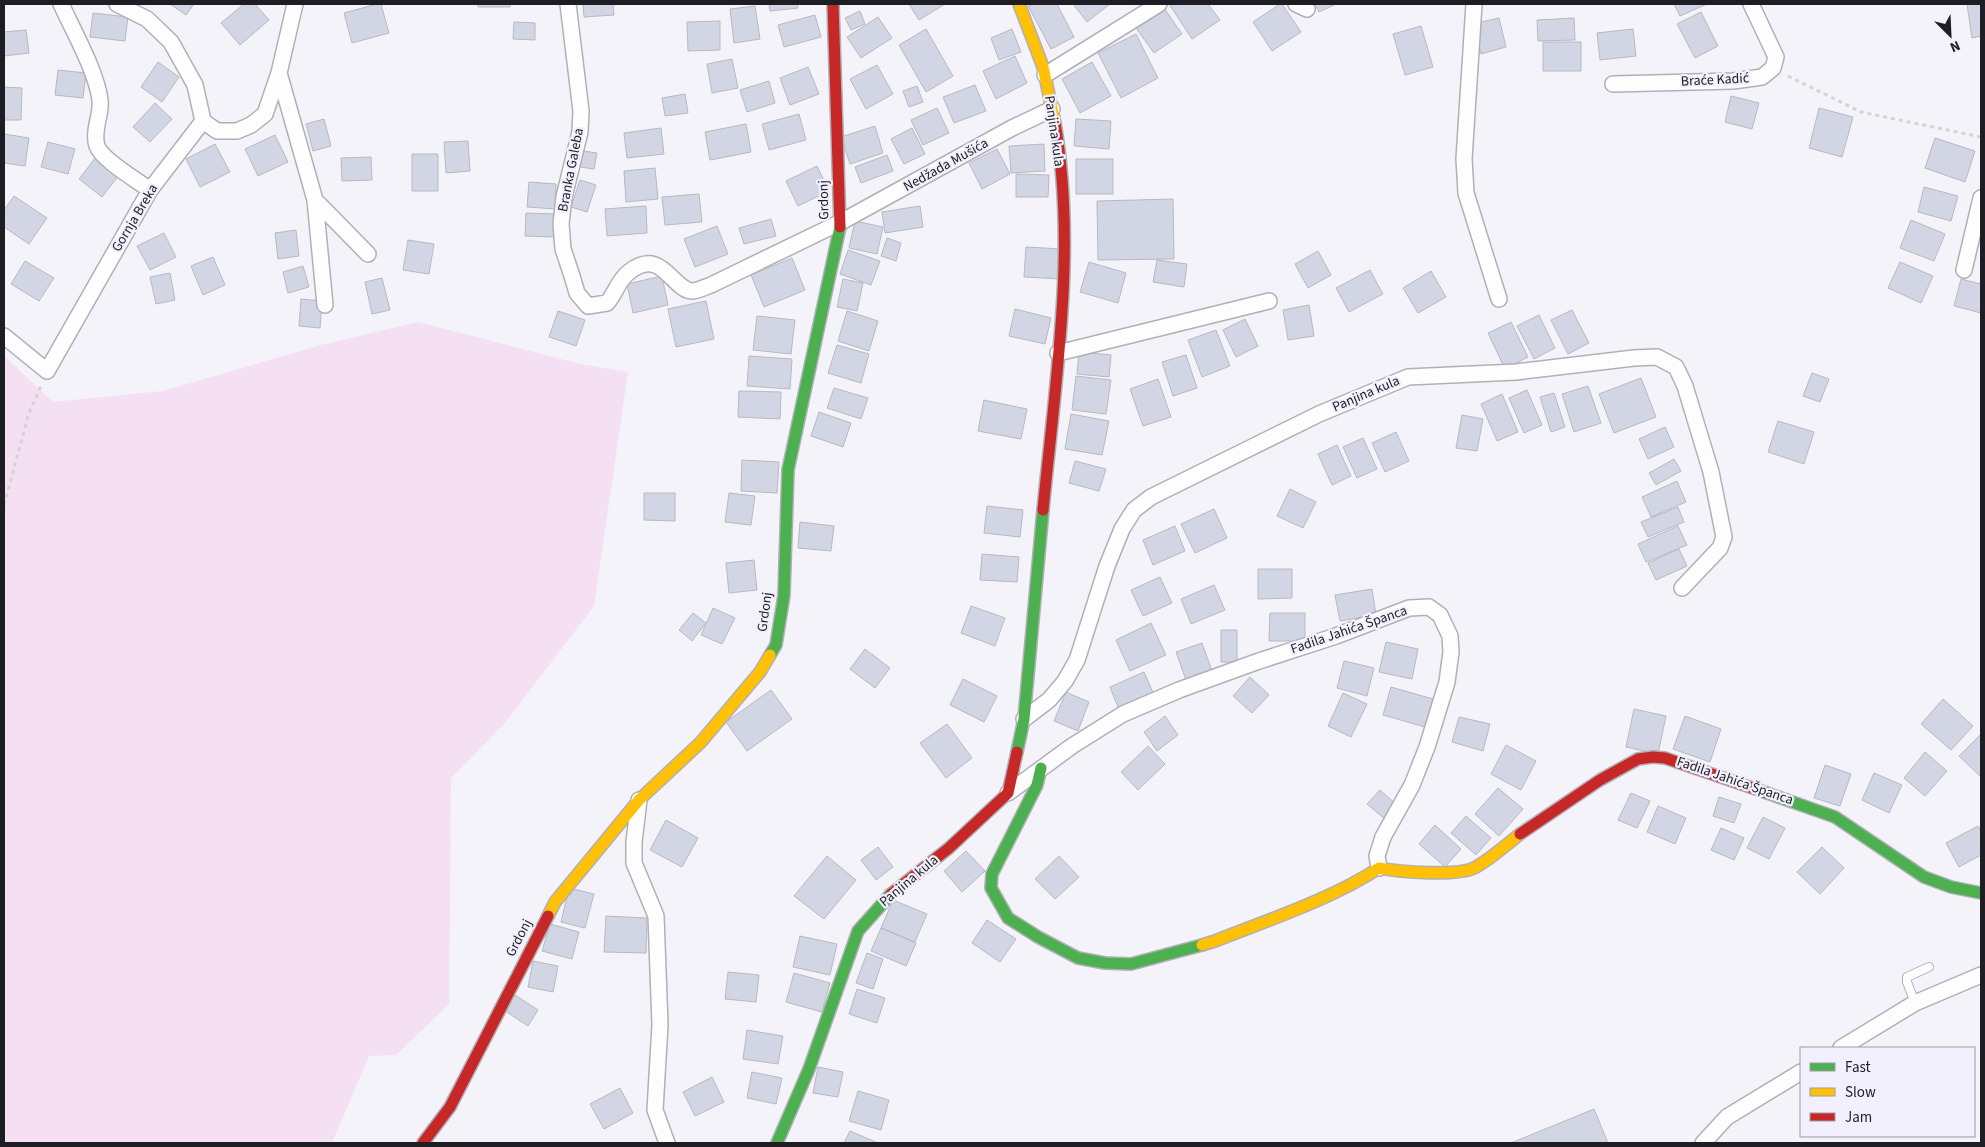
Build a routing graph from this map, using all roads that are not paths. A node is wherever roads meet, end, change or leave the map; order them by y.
1 (61, 4) edge
2 (117, 4) edge
3 (295, 4) edge
4 (568, 4) edge
5 (833, 4) edge
6 (1020, 4) edge
7 (1159, 4) edge
8 (1474, 4) edge
9 (1751, 4) edge
10 (279, 73) junction
11 (1045, 75) junction
12 (1613, 84) dead end
13 (1052, 109) junction
14 (203, 121) junction
15 (150, 190) junction
16 (1981, 198) edge
17 (314, 200) junction
18 (841, 222) junction
19 (368, 254) dead end
20 (1964, 270) dead end
21 (1499, 299) dead end
22 (1269, 301) dead end
23 (325, 305) dead end
24 (4, 336) edge
25 (1058, 353) junction
26 (1682, 588) dead end
27 (1024, 718) junction
28 (1041, 768) junction
29 (1008, 793) junction
30 (640, 800) junction
31 (1380, 868) junction
32 (1981, 893) edge
33 (1929, 967) dead end
34 (1981, 975) edge
35 (1914, 1004) junction
36 (1843, 1047) edge
37 (1800, 1073) edge
38 (423, 1143) edge
39 (666, 1143) edge
40 (777, 1143) edge
41 (1703, 1143) edge

1 - 15 street
2 - 14 street
3 - 10 street
4 - 18 street, Branka Galeba
5 - 18 street, Grdonj
6 - 11 street, Panjina kula
7 - 11 street
8 - 21 street
9 - 12 street, Braće Kadić
10 - 14 street
10 - 17 street
11 - 13 street, Panjina kula
13 - 18 street, Nedžada Mušića
13 - 25 street, Panjina kula
14 - 15 street, Gornja Breka
15 - 24 street, Gornja Breka
16 - 20 street
17 - 19 street
17 - 23 street
18 - 30 street, Grdonj
22 - 25 street
25 - 27 street, Panjina kula
26 - 27 street, Panjina kula
27 - 29 street, Panjina kula
28 - 29 street, Fadila Jahića Španca
28 - 31 street
28 - 31 street, Fadila Jahića Španca
29 - 40 street, Panjina kula
30 - 38 street, Grdonj
30 - 39 street
31 - 32 street, Fadila Jahića Španca
33 - 35 lane
34 - 35 street
35 - 36 street
37 - 41 street

